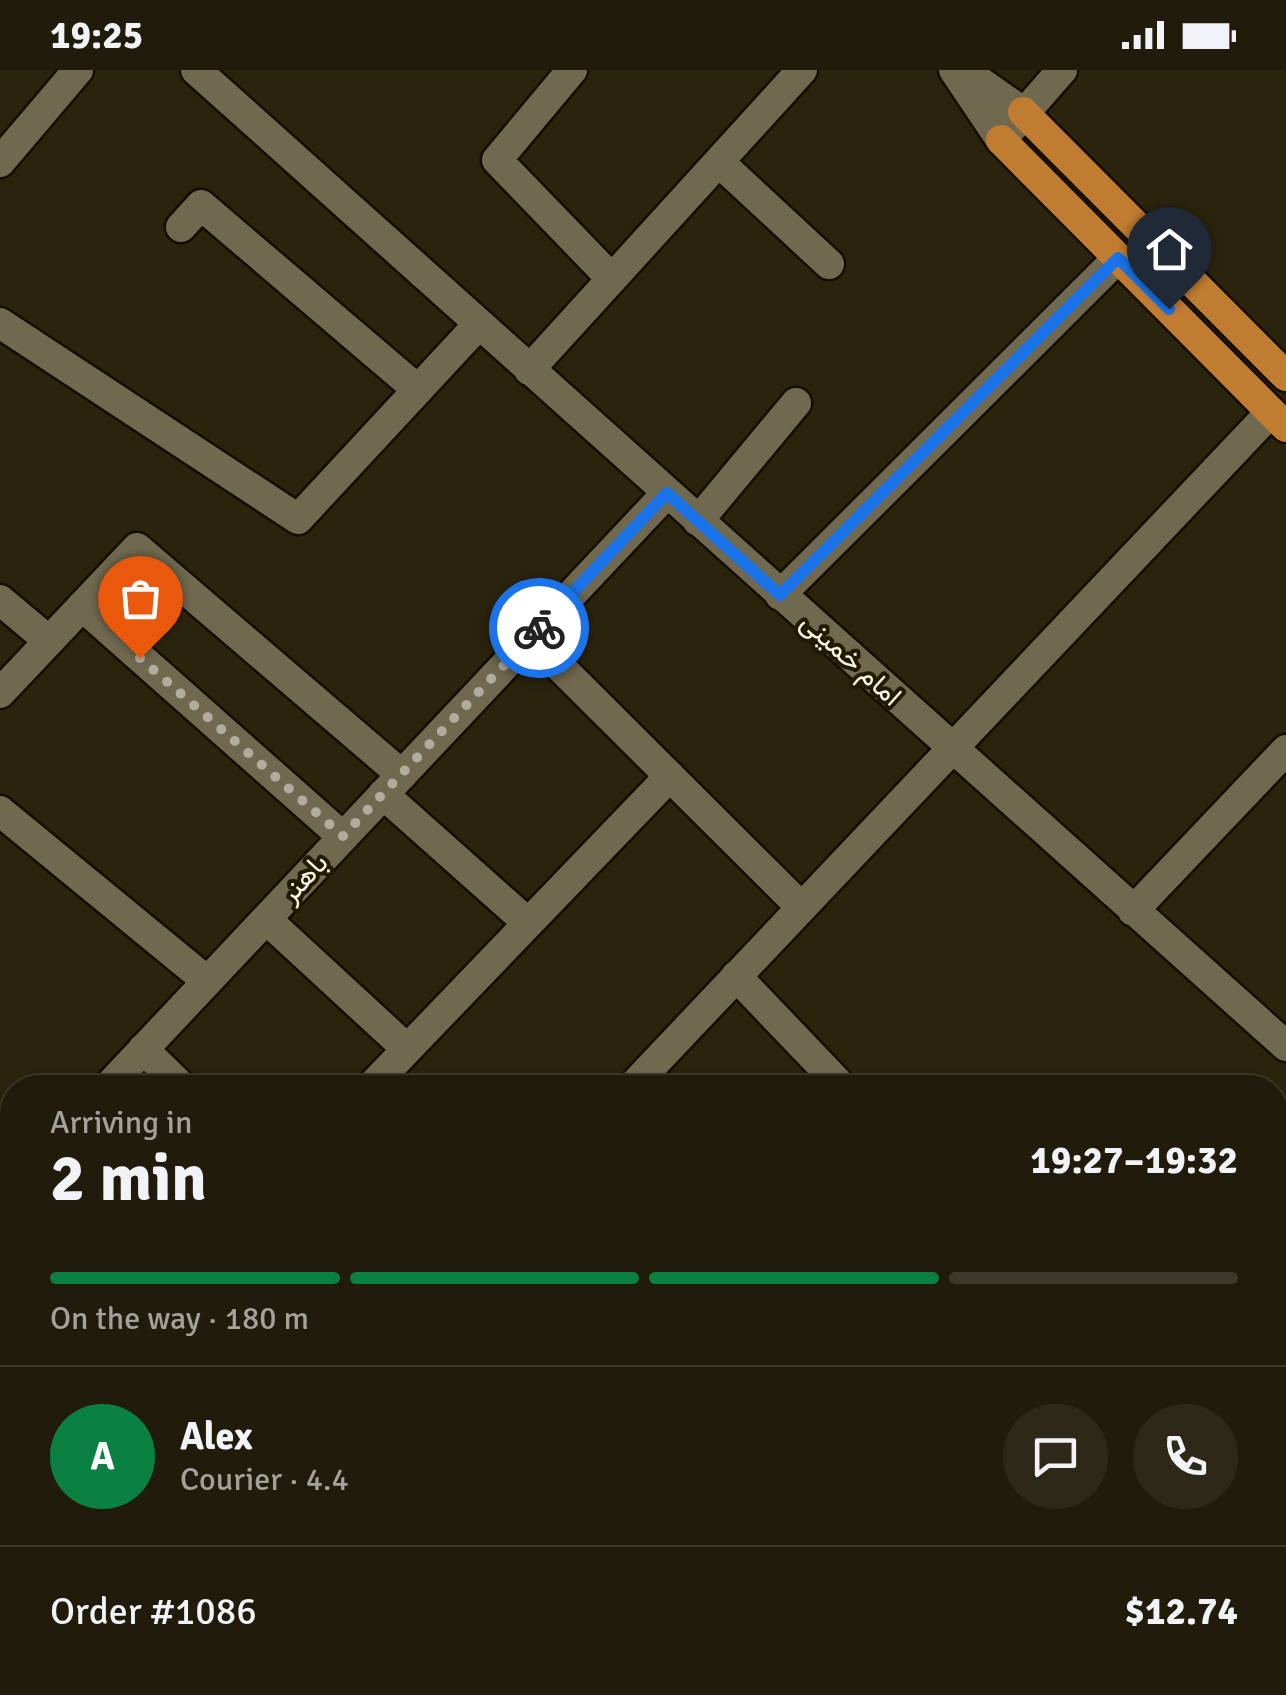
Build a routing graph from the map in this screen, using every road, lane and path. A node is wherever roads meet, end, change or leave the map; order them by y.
1 (78, 70) edge
2 (196, 70) edge
3 (572, 70) edge
4 (802, 70) edge
5 (954, 70) edge
6 (963, 70) edge
7 (1062, 70) edge
8 (1023, 112) junction
9 (1001, 140) junction
10 (0, 162) edge
11 (718, 162) junction
12 (181, 227) dead end
13 (1118, 258) junction
14 (828, 264) dead end
15 (612, 280) junction
16 (0, 323) edge
17 (479, 324) junction
18 (530, 370) junction
19 (1286, 375) edge
20 (418, 390) junction
21 (796, 403) dead end
22 (1278, 420) edge
23 (667, 493) junction
24 (698, 521) junction
25 (780, 595) junction
26 (0, 600) edge
27 (82, 606) junction
28 (531, 638) junction
29 (49, 641) junction
30 (0, 693) edge
31 (950, 748) junction
32 (1286, 750) edge
33 (670, 776) junction
34 (392, 785) junction
35 (0, 811) edge
36 (343, 836) junction
37 (800, 907) junction
38 (1133, 912) junction
39 (266, 918) junction
40 (528, 924) junction
41 (736, 976) junction
42 (206, 982) junction
43 (1286, 1046) edge
44 (143, 1049) junction
45 (408, 1049) junction
46 (119, 1075) edge
47 (170, 1075) edge
48 (383, 1075) edge
49 (643, 1075) edge
50 (831, 1075) edge

1 - 10 street
2 - 17 street, امام خمینی
3 - 15 street
4 - 11 street
5 - 9 street
6 - 8 street
7 - 8 street
8 - 9 street
8 - 19 main road
9 - 13 main road
11 - 14 street
11 - 15 street
12 - 20 street
13 - 22 main road
13 - 25 street
15 - 18 street
16 - 20 street
17 - 18 street, امام خمینی
17 - 20 street
18 - 23 street, امام خمینی
21 - 24 street
22 - 31 street
23 - 24 street, امام خمینی
23 - 28 street, باهنر
24 - 25 street, امام خمینی
25 - 31 street, امام خمینی
26 - 29 street
27 - 29 street
27 - 34 street
27 - 36 street
28 - 33 street
28 - 34 street, باهنر
29 - 30 street
31 - 37 street
31 - 38 street, امام خمینی
32 - 38 street
33 - 37 street
33 - 40 street
34 - 36 street, باهنر
34 - 40 street
35 - 42 street
36 - 39 street, باهنر
37 - 41 street
38 - 43 street, امام خمینی
39 - 42 street, باهنر
39 - 45 street
40 - 45 street
41 - 49 street
41 - 50 street
42 - 44 street, باهنر
44 - 46 street, باهنر
44 - 47 street
45 - 48 street

